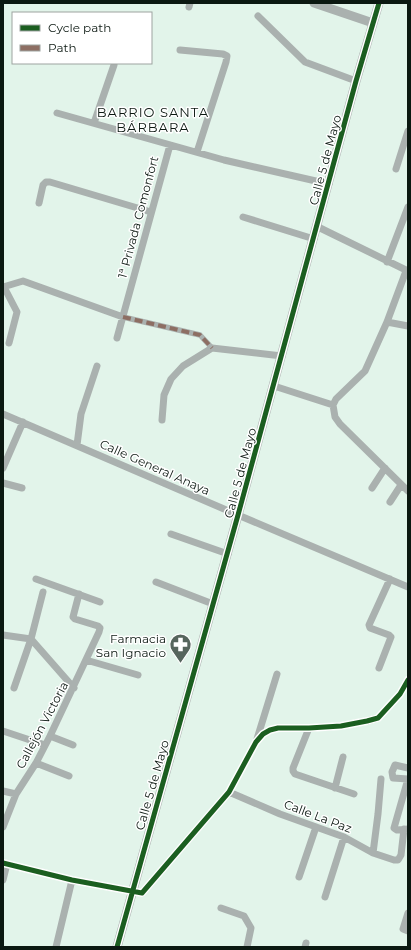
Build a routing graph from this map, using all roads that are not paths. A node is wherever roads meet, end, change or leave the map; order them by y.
1 (314, 3) edge
2 (379, 3) edge
3 (258, 16) dead end
4 (373, 23) junction
5 (180, 50) dead end
6 (114, 65) dead end
7 (356, 81) junction
8 (57, 113) dead end
9 (94, 123) junction
10 (408, 131) edge
11 (170, 145) junction
12 (197, 152) junction
13 (396, 169) dead end
14 (329, 184) junction
15 (39, 203) dead end
16 (408, 207) edge
17 (151, 212) junction
18 (243, 217) dead end
19 (318, 227) junction
20 (314, 239) junction
21 (387, 262) junction
22 (407, 271) edge
23 (3, 287) edge
24 (122, 317) junction
25 (387, 322) junction
26 (408, 326) edge
27 (117, 338) dead end
28 (9, 343) dead end
29 (212, 348) junction
30 (282, 356) junction
31 (97, 366) dead end
32 (274, 386) junction
33 (333, 405) junction
34 (3, 414) edge
35 (162, 420) dead end
36 (22, 422) junction
37 (77, 445) junction
38 (3, 468) edge
39 (385, 468) junction
40 (3, 483) edge
41 (401, 485) junction
42 (22, 488) dead end
43 (372, 488) dead end
44 (408, 491) edge
45 (390, 502) dead end
46 (238, 515) junction
47 (171, 534) dead end
48 (228, 554) junction
49 (36, 579) dead end
50 (390, 579) junction
51 (156, 582) dead end
52 (408, 587) edge
53 (43, 592) dead end
54 (79, 594) junction
55 (100, 602) dead end
56 (213, 604) junction
57 (3, 635) edge
58 (30, 639) junction
59 (86, 660) junction
60 (379, 668) dead end
61 (277, 674) dead end
62 (138, 675) dead end
63 (408, 680) edge
64 (14, 688) dead end
65 (74, 688) junction
66 (400, 694) junction
67 (408, 696) edge
68 (309, 728) junction
69 (3, 731) edge
70 (50, 736) junction
71 (256, 742) junction
72 (45, 745) junction
73 (73, 745) dead end
74 (343, 757) dead end
75 (36, 764) junction
76 (408, 768) edge
77 (69, 776) dead end
78 (381, 779) dead end
79 (408, 779) edge
80 (335, 788) junction
81 (3, 791) edge
82 (229, 792) junction
83 (16, 794) junction
84 (354, 794) dead end
85 (3, 827) edge
86 (316, 827) junction
87 (406, 829) edge
88 (344, 837) junction
89 (373, 853) junction
90 (5, 864) edge
91 (299, 878) dead end
92 (3, 880) edge
93 (72, 880) junction
94 (132, 892) junction
95 (325, 897) dead end
96 (220, 908) dead end
97 (408, 912) edge
98 (406, 930) edge
99 (56, 947) edge
100 (117, 947) edge
101 (247, 947) edge

1 - 4 street
2 - 4 street, Calle 5 de Mayo
3 - 7 street
4 - 7 street, Calle 5 de Mayo
5 - 12 street
6 - 9 street
7 - 14 street, Calle 5 de Mayo
8 - 9 street
9 - 11 street
10 - 13 street
11 - 12 street, 1ª Privada Comonfort
11 - 17 street, 1ª Privada Comonfort
12 - 14 street, 1ª Privada Comonfort
14 - 19 street, Calle 5 de Mayo
15 - 17 street
16 - 21 street
17 - 24 street, 1ª Privada Comonfort
18 - 20 street
19 - 20 street, Calle 5 de Mayo
19 - 21 street
20 - 30 street, Calle 5 de Mayo
21 - 22 street
22 - 25 street
23 - 24 street
23 - 28 street
24 - 27 street, 1ª Privada Comonfort
24 - 29 street
25 - 26 street
25 - 33 street
29 - 30 street
29 - 35 street
30 - 32 street, Calle 5 de Mayo
31 - 37 street
32 - 33 street
32 - 46 street, Calle 5 de Mayo
33 - 39 street
34 - 36 street, Calle General Anaya
36 - 37 street, Calle General Anaya
36 - 38 street
37 - 46 street, Calle General Anaya
39 - 41 street
39 - 43 street
40 - 42 street
41 - 44 street
41 - 45 street
46 - 48 street, Calle 5 de Mayo
46 - 50 street, Calle General Anaya
47 - 48 street
48 - 56 street, Calle 5 de Mayo
49 - 54 street
50 - 52 street, Calle General Anaya
50 - 60 street
51 - 56 street
53 - 58 street
54 - 55 street
54 - 59 street, Callejón Victoria
56 - 94 street, Calle 5 de Mayo
57 - 58 street
58 - 64 street
58 - 65 street
59 - 62 street
59 - 65 street, Callejón Victoria
61 - 71 street
63 - 66 street
65 - 70 street, Callejón Victoria
66 - 67 street
66 - 68 street
68 - 71 street
68 - 80 street
69 - 72 street
70 - 72 street, Callejón Victoria
70 - 73 street
71 - 82 street
72 - 75 street, Callejón Victoria
74 - 80 street
75 - 77 street
75 - 83 street, Callejón Victoria
76 - 79 street
78 - 89 street
79 - 87 street
80 - 84 street
81 - 83 street
82 - 86 street, Calle La Paz
82 - 94 street
83 - 85 street, Callejón Victoria
86 - 88 street, Calle La Paz
86 - 91 street
87 - 89 street, Calle La Paz
88 - 89 street, Calle La Paz
88 - 95 street
90 - 92 street
90 - 93 street
93 - 94 street
93 - 99 street
94 - 100 street, Calle 5 de Mayo
96 - 101 street
97 - 98 street

